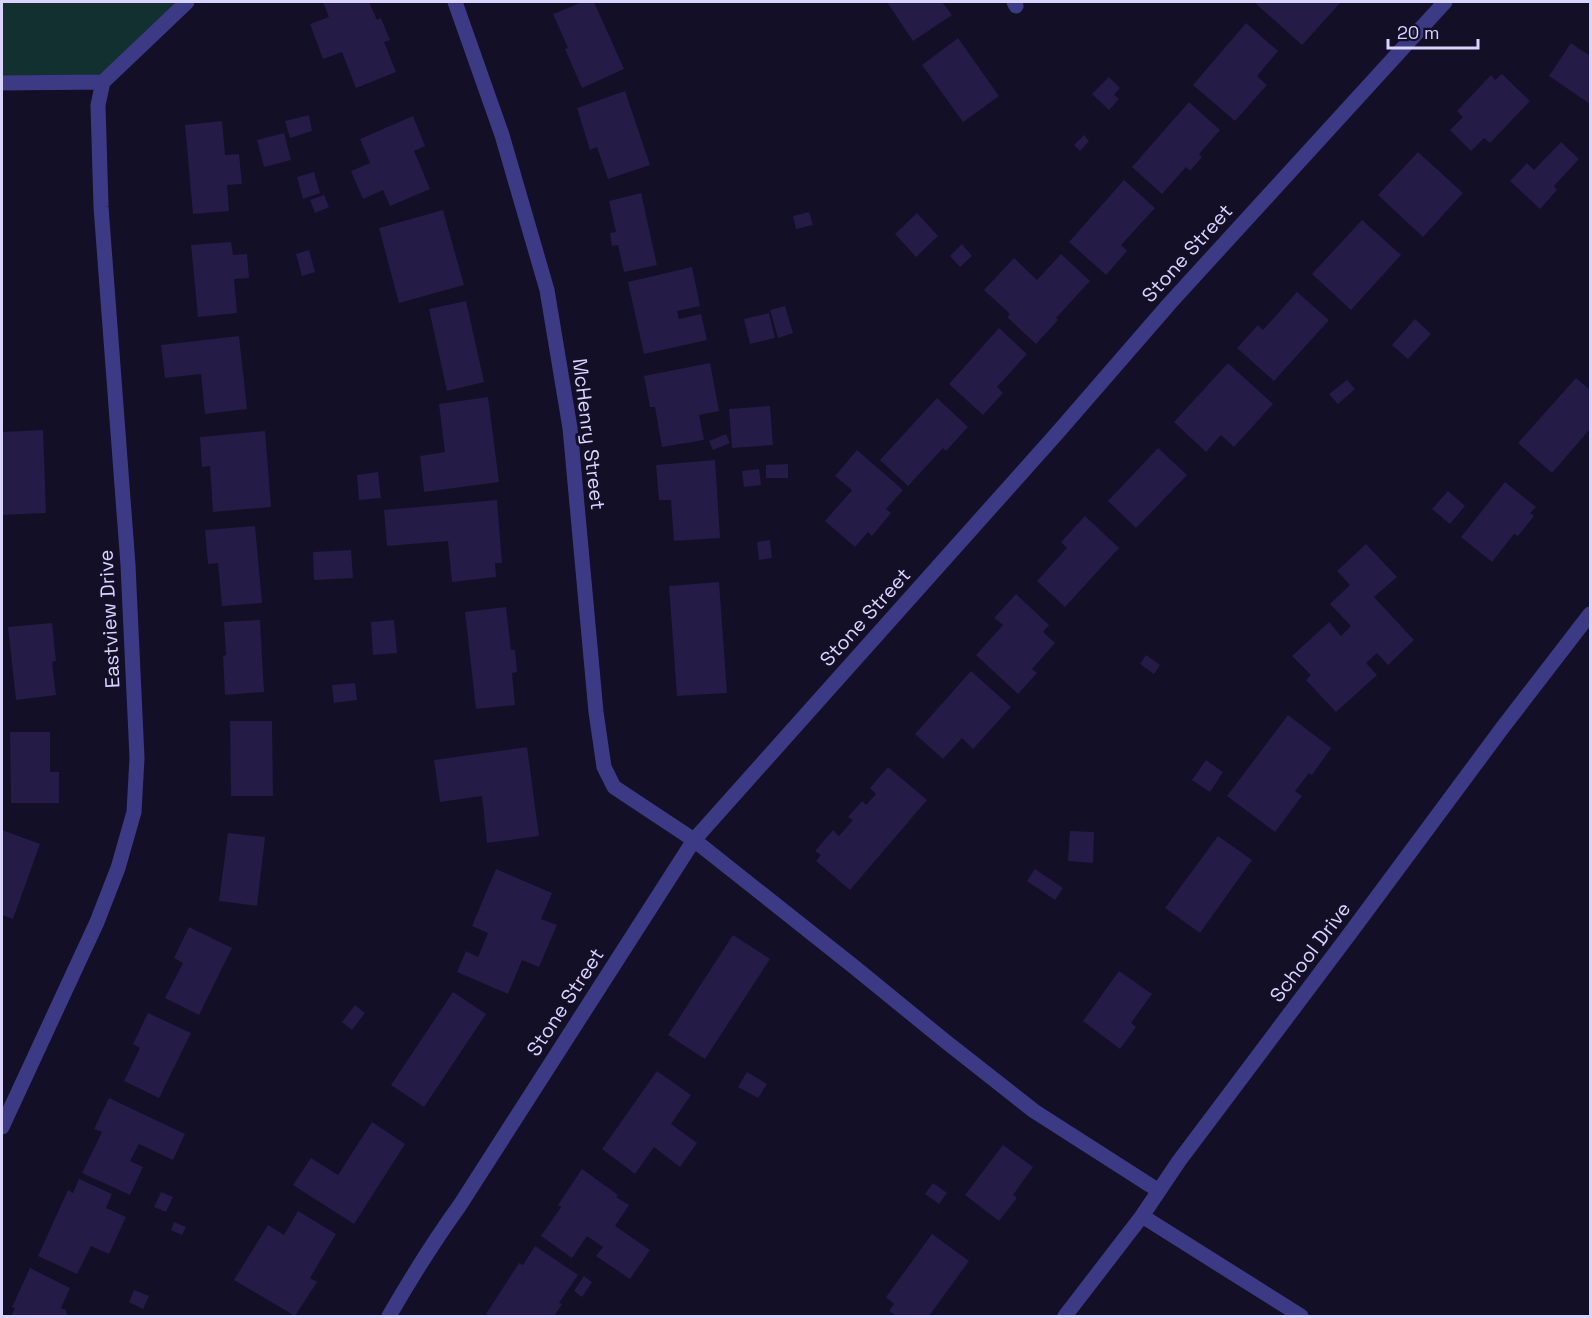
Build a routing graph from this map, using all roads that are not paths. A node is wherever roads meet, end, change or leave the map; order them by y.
1 (187, 2) edge
2 (455, 2) edge
3 (1445, 2) edge
4 (103, 82) junction
5 (2, 83) edge
6 (1590, 614) edge
7 (694, 840) junction
8 (2, 1127) edge
9 (1159, 1191) junction
10 (1142, 1216) junction
11 (389, 1317) edge
12 (1065, 1317) edge
13 (1301, 1317) edge

1 - 4 street
2 - 7 street, McHenry Street
3 - 7 street, Stone Street
4 - 5 street
4 - 8 street, Eastview Drive
6 - 9 street, School Drive
7 - 9 street, McHenry Street
7 - 11 street, Stone Street
9 - 10 street, School Drive
10 - 12 street, School Drive
10 - 13 street

